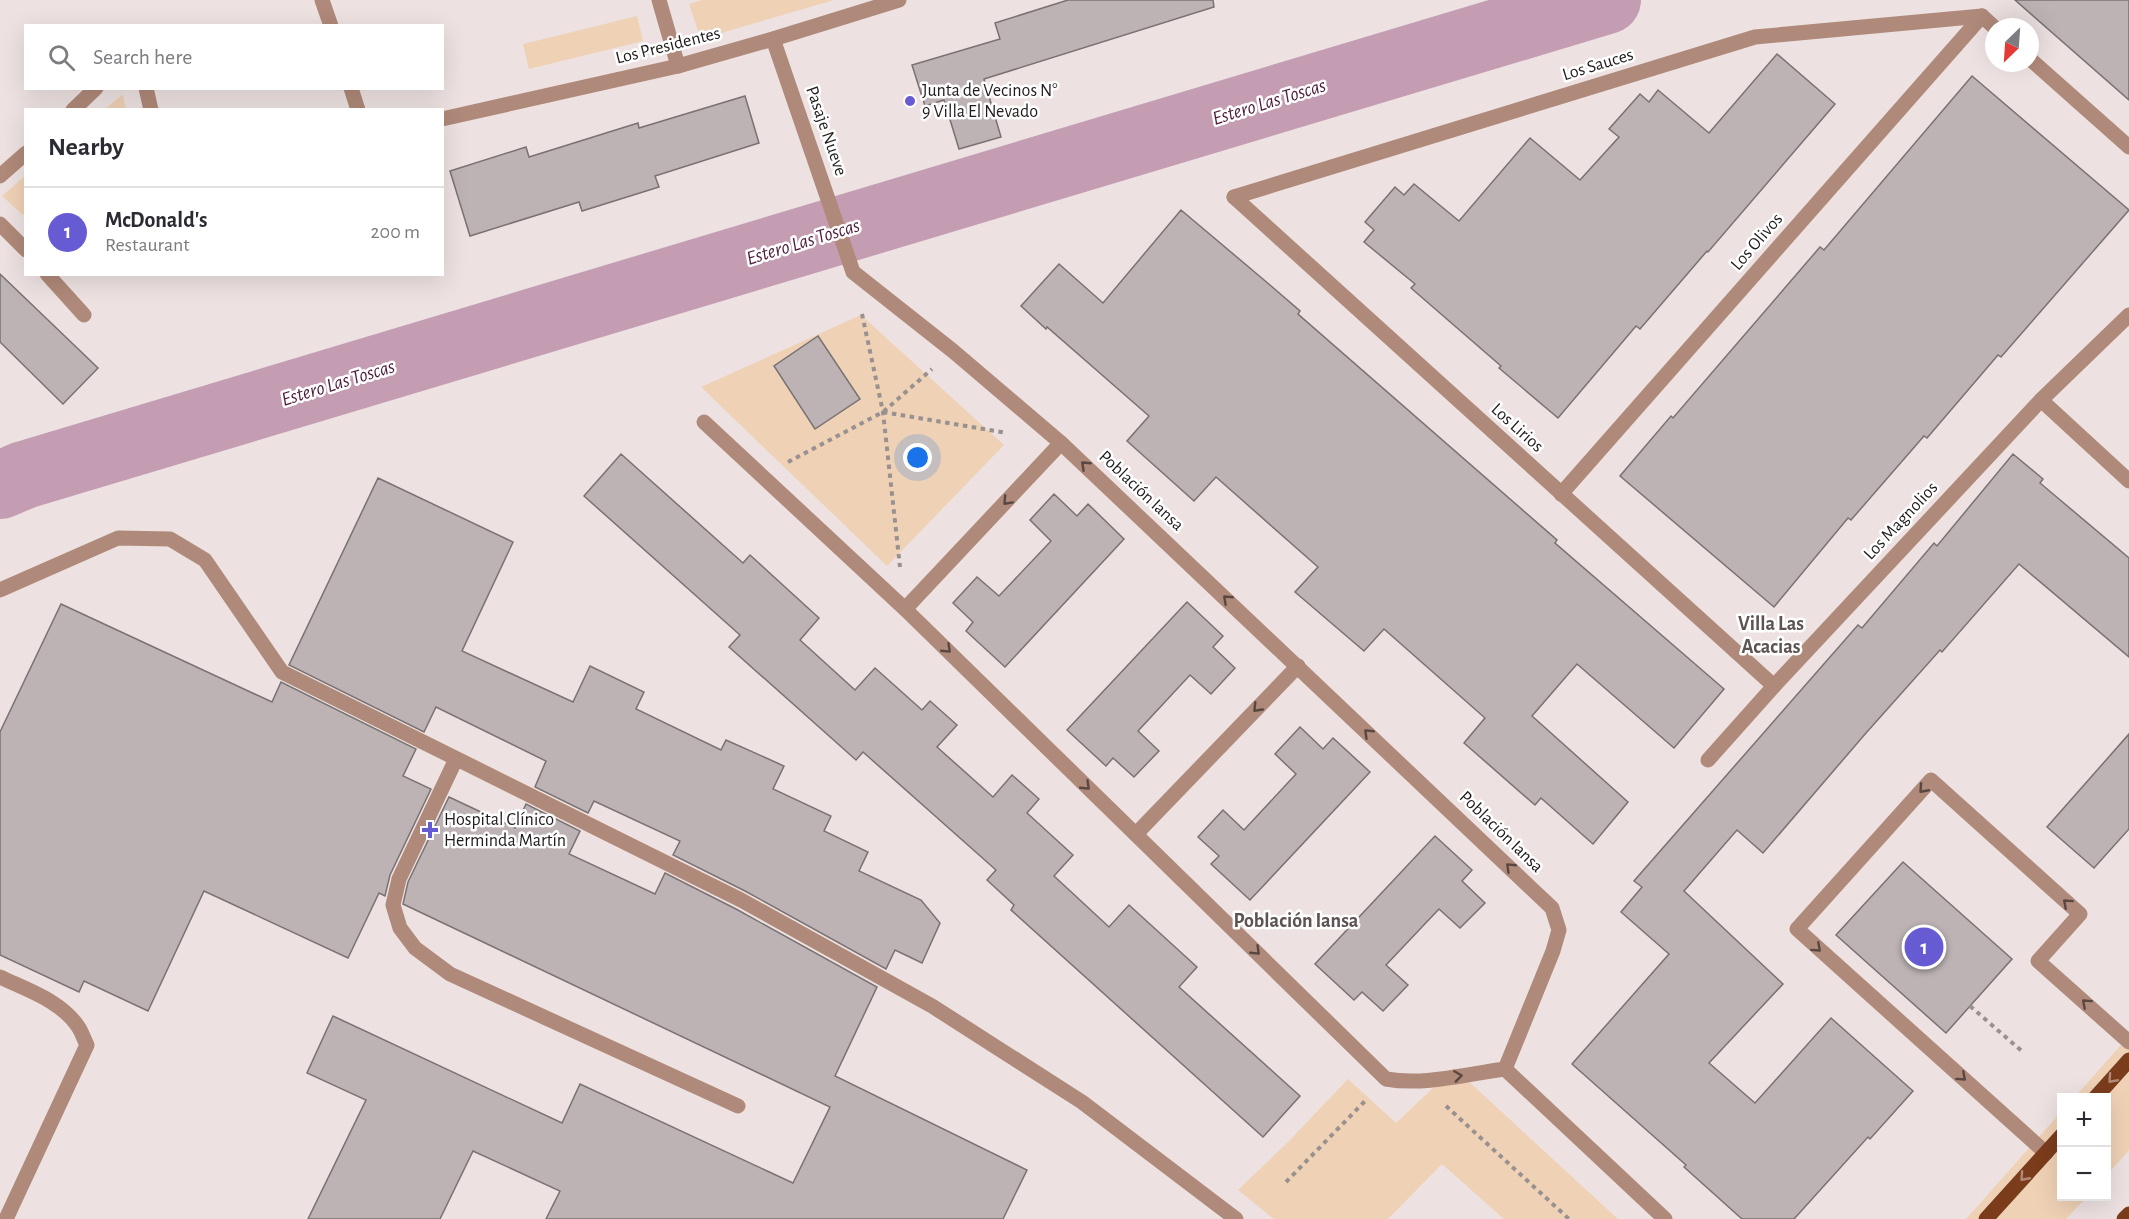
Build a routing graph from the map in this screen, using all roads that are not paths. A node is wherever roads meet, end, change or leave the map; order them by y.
1 (322, 0) edge
2 (659, 0) edge
3 (899, 0) edge
4 (1982, 16) junction
5 (1985, 19) edge
6 (330, 24) edge
7 (773, 39) junction
8 (678, 66) junction
9 (2039, 67) edge
10 (94, 90) edge
11 (146, 90) edge
12 (352, 90) edge
13 (75, 108) edge
14 (151, 108) edge
15 (357, 108) edge
16 (444, 118) edge
17 (2129, 147) edge
18 (24, 155) edge
19 (0, 176) edge
20 (1234, 197) joint
21 (0, 224) edge
22 (19, 234) edge
23 (853, 272) joint
24 (50, 276) edge
25 (84, 315) dead end
26 (2129, 315) edge
27 (2041, 400) junction
28 (704, 422) dead end
29 (1061, 443) junction
30 (2129, 481) edge
31 (1561, 494) junction
32 (0, 590) edge
33 (905, 609) junction
34 (1298, 666) junction
35 (1774, 686) junction
36 (456, 759) junction
37 (1708, 760) dead end
38 (1136, 834) junction
39 (0, 977) edge
40 (2129, 1042) edge
41 (2129, 1060) edge
42 (1505, 1069) junction
43 (2100, 1093) edge
44 (738, 1106) dead end
45 (2057, 1140) edge
46 (2046, 1152) junction
47 (2129, 1214) edge
48 (6, 1219) edge
49 (1236, 1219) edge
50 (1665, 1219) edge
51 (1986, 1219) edge
52 (2124, 1219) edge

1 - 6 street
2 - 8 street
3 - 7 street, Los Presidentes
4 - 5 street
4 - 20 street, Los Sauces
4 - 31 street, Los Olivos
7 - 8 street, Los Presidentes
7 - 23 street, Pasaje Nueve
8 - 16 street, Los Presidentes
9 - 17 street
10 - 13 street
11 - 14 street
12 - 15 street
18 - 19 street
20 - 31 street, Los Lirios
21 - 22 street
23 - 29 street, Población Iansa
24 - 25 street
26 - 27 street, Los Magnolios
27 - 30 street
27 - 35 street, Los Magnolios
28 - 33 street
29 -> 33 street
34 -> 29 street, Población Iansa
31 - 35 street, Los Lirios
32 - 36 street
33 -> 38 street
34 -> 38 street
42 -> 34 street, Población Iansa
35 - 37 street, Los Magnolios
36 - 44 street
36 - 49 street
38 -> 42 street
39 - 48 street
40 -> 46 street
41 -> 43 main road
42 - 50 street
45 - 46 main road
46 -> 51 main road
47 - 52 main road

